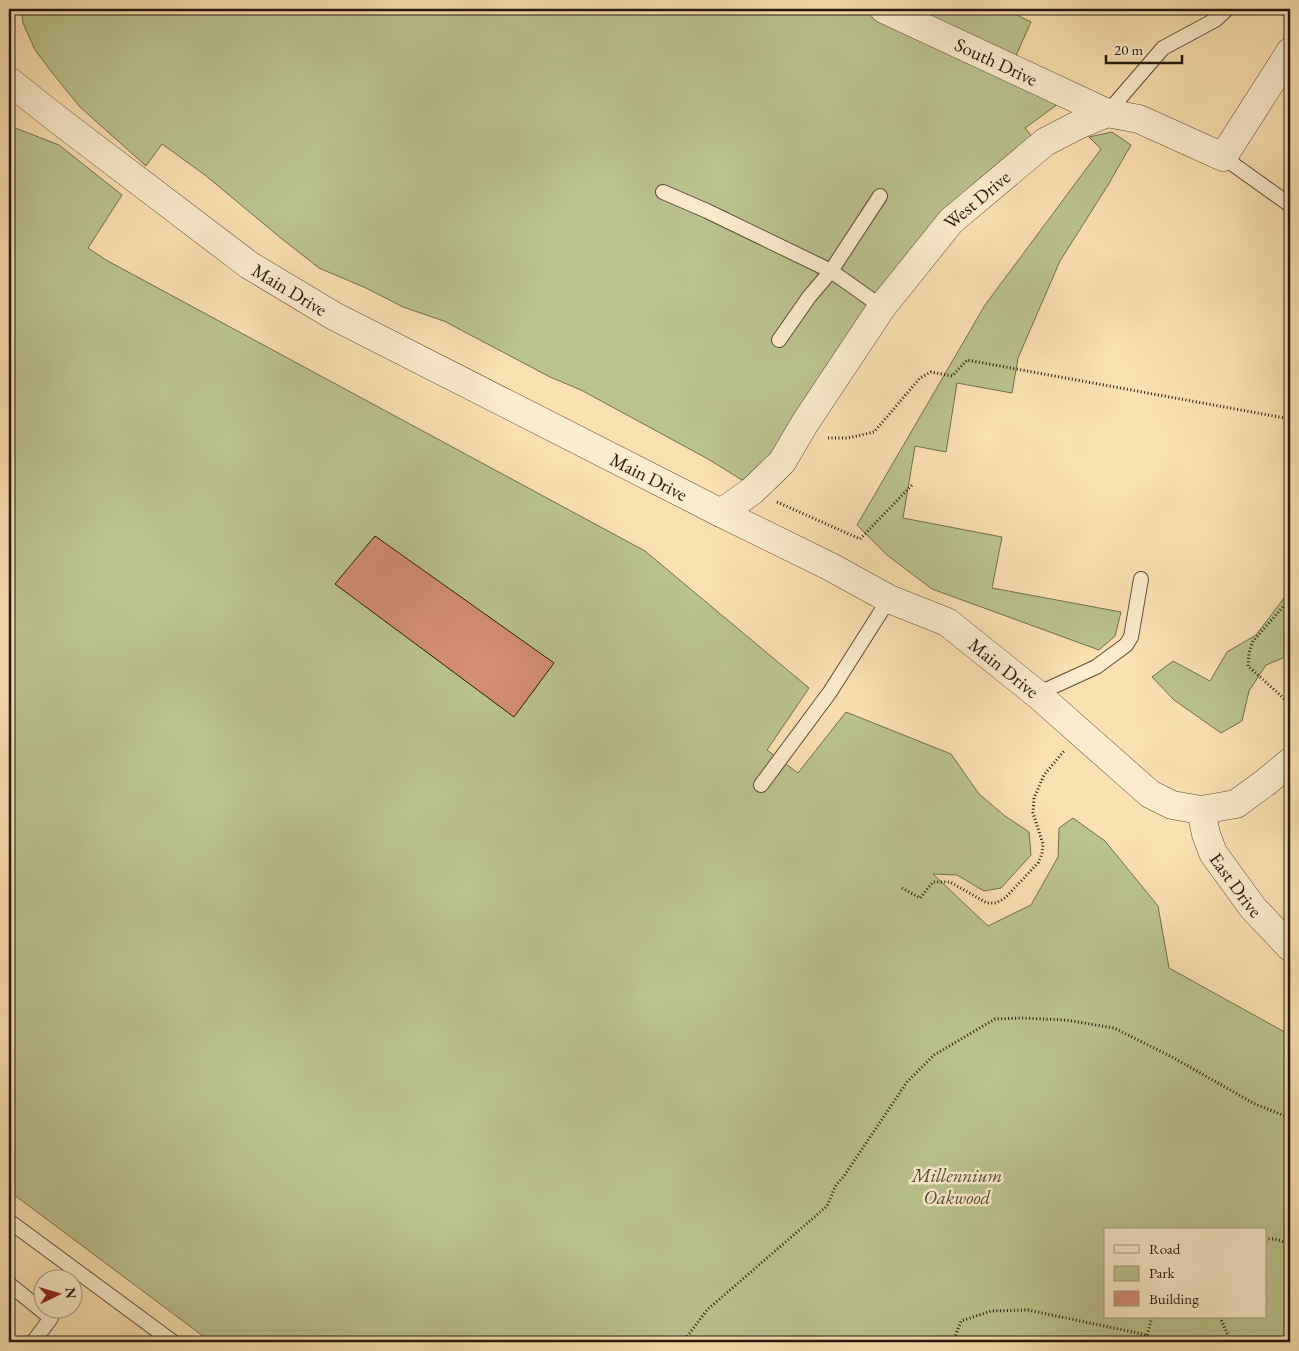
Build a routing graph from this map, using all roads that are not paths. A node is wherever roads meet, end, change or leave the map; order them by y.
1 (884, 9) edge
2 (1227, 9) edge
3 (1290, 52) edge
4 (9, 81) edge
5 (1107, 113) junction
6 (1223, 157) junction
7 (663, 192) dead end
8 (880, 196) dead end
9 (1290, 205) edge
10 (831, 271) junction
11 (882, 307) junction
12 (779, 340) dead end
13 (721, 513) junction
14 (1141, 579) dead end
15 (889, 598) junction
16 (1037, 694) junction
17 (1290, 762) edge
18 (761, 785) dead end
19 (1201, 810) junction
20 (1290, 947) edge
21 (9, 1221) edge
22 (9, 1284) edge
23 (33, 1342) edge
24 (173, 1342) edge

1 - 5 street, South Drive
2 - 5 lane
3 - 6 street
4 - 13 street, Main Drive
5 - 6 street
5 - 11 street, West Drive
6 - 9 lane
7 - 10 lane
8 - 10 lane
10 - 11 lane
10 - 12 lane
11 - 13 street, West Drive
13 - 15 street, Main Drive
14 - 16 lane
15 - 16 street, Main Drive
15 - 18 lane
16 - 19 street, Main Drive
17 - 19 street, Main Drive
19 - 20 street, East Drive
21 - 24 lane
22 - 23 lane

